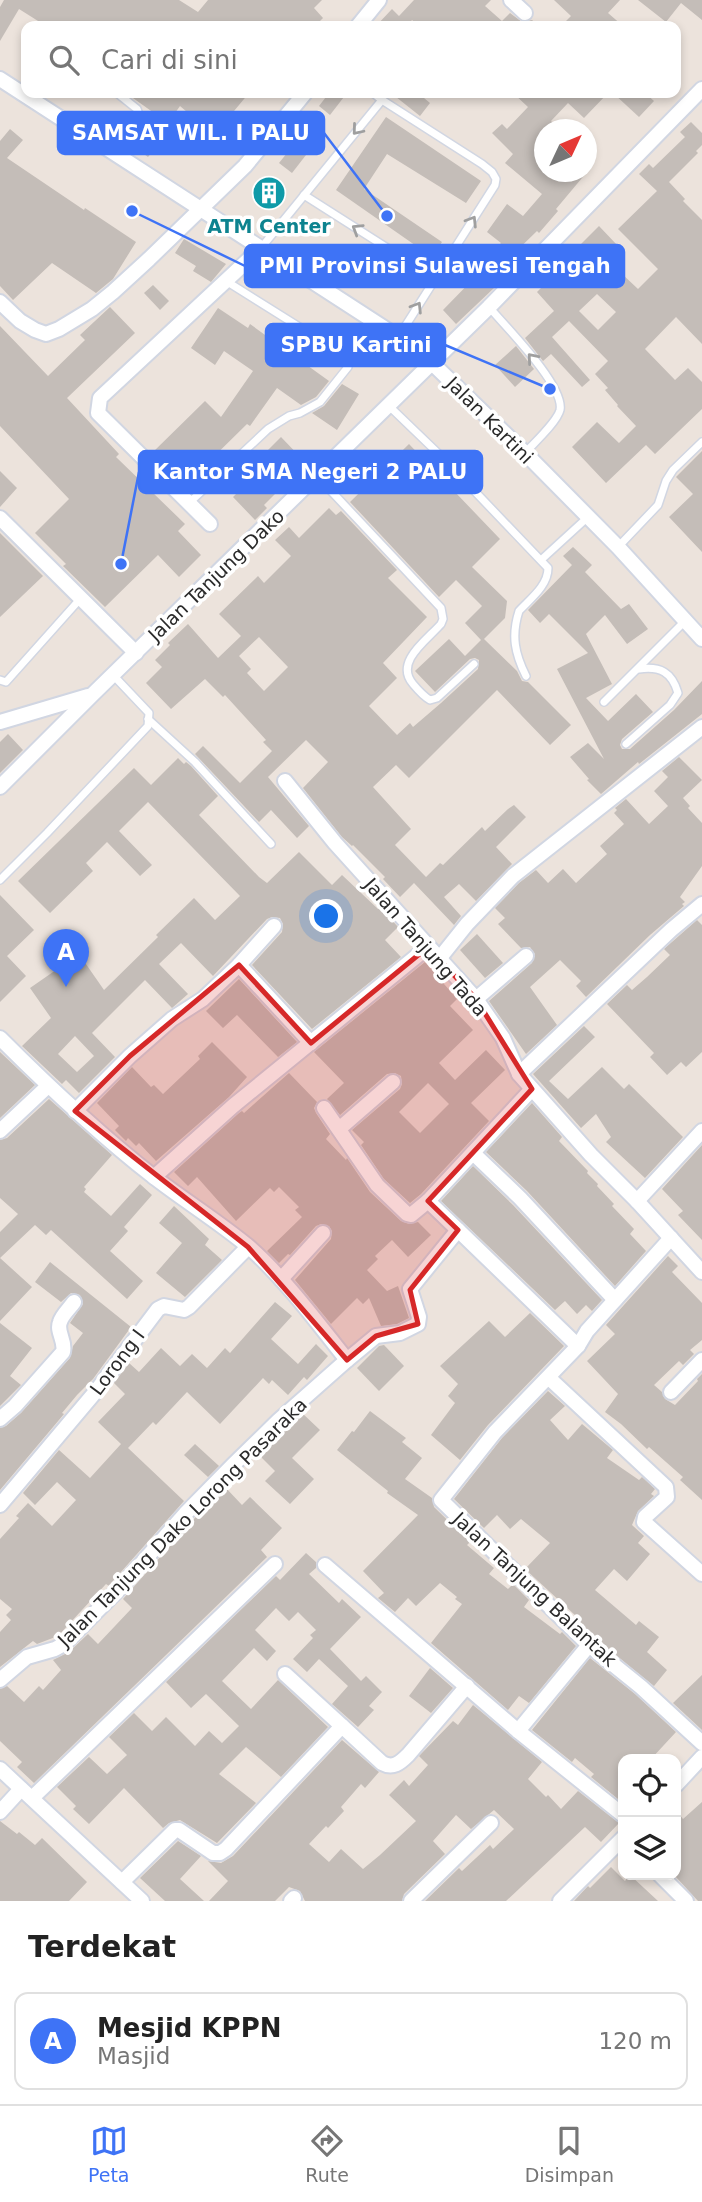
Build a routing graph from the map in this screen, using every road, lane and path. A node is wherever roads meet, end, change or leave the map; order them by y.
1 (379, 0) edge
2 (511, 0) edge
3 (525, 13) dead end
4 (362, 21) edge
5 (0, 79) edge
6 (702, 89) edge
7 (21, 90) edge
8 (34, 98) edge
9 (123, 98) edge
10 (301, 98) edge
11 (380, 98) edge
12 (383, 100) junction
13 (124, 159) junction
14 (304, 195) junction
15 (200, 208) junction
16 (261, 248) junction
17 (436, 279) junction
18 (226, 280) junction
19 (0, 302) edge
20 (489, 307) junction
21 (399, 336) junction
22 (432, 363) junction
23 (389, 406) junction
24 (702, 442) edge
25 (525, 453) junction
26 (317, 476) junction
27 (189, 503) junction
28 (588, 517) junction
29 (0, 518) edge
30 (209, 524) dead end
31 (618, 547) junction
32 (541, 560) junction
33 (81, 597) junction
34 (685, 621) junction
35 (702, 639) edge
36 (136, 653) junction
37 (474, 664) dead end
38 (639, 669) junction
39 (113, 675) junction
40 (526, 676) dead end
41 (0, 680) edge
42 (93, 694) junction
43 (604, 702) dead end
44 (148, 719) junction
45 (0, 722) edge
46 (702, 727) edge
47 (626, 744) dead end
48 (285, 781) dead end
49 (0, 788) edge
50 (271, 844) dead end
51 (0, 880) edge
52 (702, 904) edge
53 (274, 926) dead end
54 (428, 947) junction
55 (526, 956) dead end
56 (439, 959) junction
57 (239, 965) junction
58 (476, 999) junction
59 (0, 1038) edge
60 (311, 1042) junction
61 (519, 1074) junction
62 (393, 1082) dead end
63 (48, 1086) junction
64 (532, 1088) junction
65 (324, 1108) dead end
66 (75, 1111) junction
67 (339, 1129) junction
68 (0, 1131) edge
69 (702, 1131) edge
70 (474, 1153) junction
71 (154, 1177) junction
72 (428, 1201) junction
73 (636, 1201) junction
74 (458, 1230) junction
75 (323, 1233) dead end
76 (671, 1238) junction
77 (248, 1247) junction
78 (699, 1264) edge
79 (281, 1279) junction
80 (615, 1300) junction
81 (74, 1302) dead end
82 (578, 1346) junction
83 (347, 1360) junction
84 (702, 1360) edge
85 (549, 1378) junction
86 (671, 1392) dead end
87 (0, 1419) edge
88 (0, 1505) edge
89 (275, 1564) dead end
90 (325, 1565) dead end
91 (702, 1574) edge
92 (589, 1645) junction
93 (285, 1674) dead end
94 (0, 1680) edge
95 (467, 1686) junction
96 (342, 1726) junction
97 (518, 1731) junction
98 (702, 1743) edge
99 (702, 1757) edge
100 (0, 1769) edge
101 (681, 1780) edge
102 (26, 1794) junction
103 (618, 1811) edge
104 (0, 1812) edge
105 (491, 1824) dead end
106 (618, 1843) edge
107 (665, 1880) edge
108 (122, 1882) junction
109 (142, 1901) edge
110 (411, 1901) edge
111 (560, 1901) edge
112 (686, 1901) edge

1 - 4 street
2 - 3 street
5 - 7 street, Jalan Kartini
6 - 20 street, Jalan Tanjung Dako
8 - 13 street, Jalan Kartini
9 - 13 lane
10 - 15 street
11 - 12 lane
12 -> 14 lane
17 -> 12 lane
13 - 15 street, Jalan Kartini
14 - 16 lane
17 -> 14 lane
15 - 16 street, Jalan Kartini
15 - 19 street
16 - 18 street
16 - 21 street, Jalan Kartini
21 -> 17 lane
18 - 27 street
18 - 27 lane
20 - 22 street, Jalan Tanjung Dako
25 -> 20 lane
21 - 22 street, Jalan Kartini
22 - 23 street, Jalan Tanjung Dako
22 - 25 street, Jalan Kartini
23 - 26 street, Jalan Tanjung Dako
23 - 32 lane
24 - 31 lane
25 - 28 street, Jalan Kartini
26 - 36 street, Jalan Tanjung Dako
26 - 37 lane
27 - 30 street
28 - 31 street, Jalan Kartini
28 - 32 lane
29 - 33 street
31 - 34 street, Jalan Kartini
32 - 40 lane
33 - 36 street
33 - 41 lane
34 - 35 street, Jalan Kartini
34 - 38 lane
36 - 39 street, Jalan Tanjung Dako
38 - 43 lane
38 - 47 lane
39 - 42 street, Jalan Tanjung Dako
39 - 44 lane
42 - 45 street
42 - 49 street, Jalan Tanjung Dako
44 - 50 lane
44 - 51 lane
46 - 56 street
48 - 54 street, Jalan Tanjung Tada
52 - 61 street
53 - 57 street
54 - 56 street, Jalan Tanjung Tada
54 - 60 street
55 - 58 street
56 - 58 street, Jalan Tanjung Tada
57 - 60 street
57 - 66 street
58 - 61 street, Jalan Tanjung Tada
59 - 63 street
60 - 71 street
61 - 64 street, Jalan Tanjung Tada
62 - 67 street
63 - 66 street
63 - 68 street
64 - 70 street
64 - 73 street, Jalan Tanjung Tada
65 - 67 street
66 - 71 street
67 - 72 street
69 - 73 street
70 - 72 street
70 - 80 street
71 - 77 street
72 - 74 street
73 - 76 street, Jalan Tanjung Tada
74 - 82 street
74 - 83 street, Jalan Tanjung Dako Lorong Pasaraka
75 - 79 street
76 - 78 street, Jalan Tanjung Tada
76 - 80 street, Jalan Tanjung Balantak
77 - 79 street
77 - 88 street, Lorong I
79 - 83 street
80 - 82 street, Jalan Tanjung Balantak
81 - 87 street
82 - 85 street, Jalan Tanjung Balantak
83 - 94 street, Jalan Tanjung Dako Lorong Pasaraka
84 - 86 street
85 - 91 street
85 - 92 street, Jalan Tanjung Balantak
89 - 102 street
90 - 95 street
92 - 97 street
92 - 98 street, Jalan Tanjung Balantak
93 - 96 street
95 - 96 street
95 - 97 street
96 - 108 street
97 - 103 street
99 - 101 street
100 - 102 street
102 - 104 street
102 - 108 street
105 - 110 street
106 - 111 street
107 - 112 street
108 - 109 street

